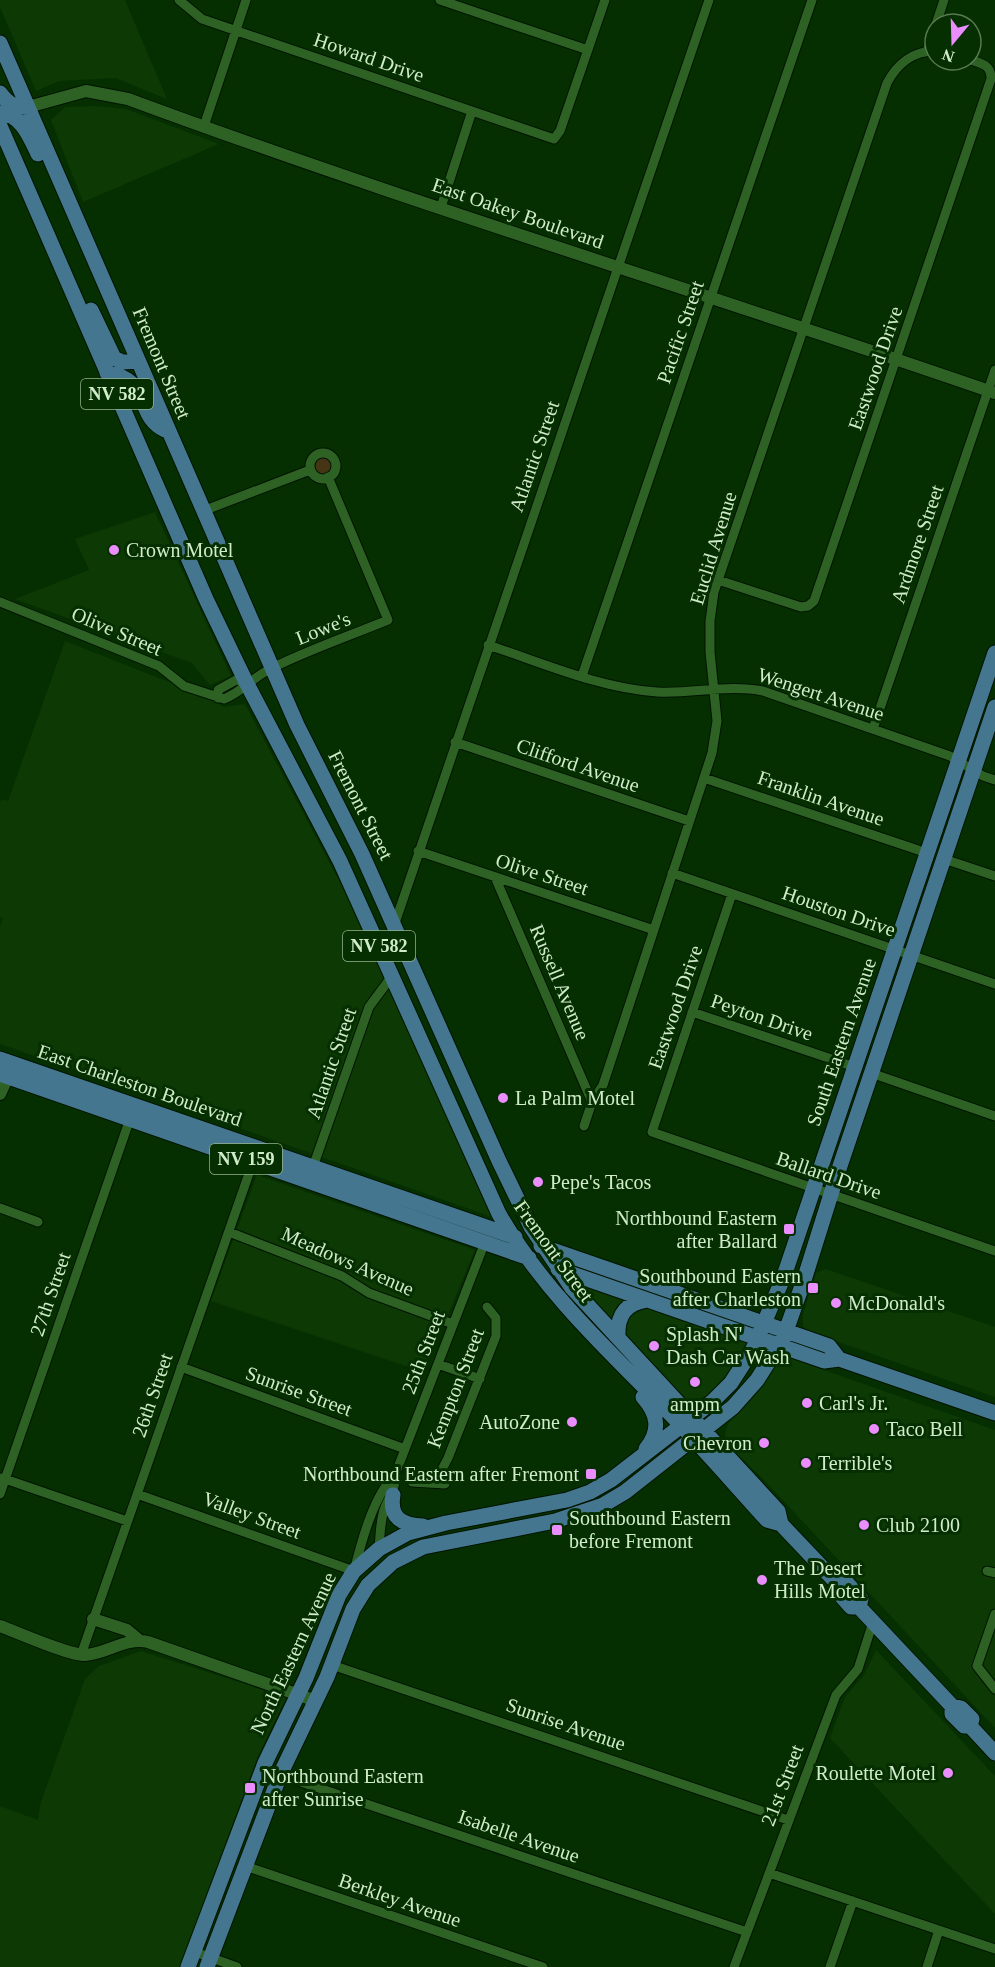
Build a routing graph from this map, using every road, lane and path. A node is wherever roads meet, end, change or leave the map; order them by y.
1 (178, 0) edge
2 (246, 0) edge
3 (440, 0) edge
4 (605, 0) edge
5 (709, 0) edge
6 (812, 0) edge
7 (237, 31) junction
8 (0, 43) edge
9 (588, 50) junction
10 (923, 54) edge
11 (983, 65) edge
12 (0, 93) edge
13 (28, 107) junction
14 (472, 111) junction
15 (0, 113) edge
16 (0, 126) edge
17 (204, 126) junction
18 (57, 175) junction
19 (441, 207) junction
20 (618, 267) junction
21 (74, 296) junction
22 (711, 296) junction
23 (804, 327) junction
24 (897, 359) junction
25 (138, 361) junction
26 (995, 370) edge
27 (107, 372) junction
28 (992, 392) edge
29 (168, 431) junction
30 (310, 470) junction
31 (328, 477) junction
32 (203, 511) junction
33 (718, 580) junction
34 (0, 602) edge
35 (488, 645) junction
36 (995, 653) edge
37 (272, 669) junction
38 (582, 676) junction
39 (246, 682) junction
40 (715, 689) junction
41 (995, 707) edge
42 (873, 729) junction
43 (455, 742) junction
44 (959, 761) junction
45 (974, 771) junction
46 (704, 778) junction
47 (995, 780) edge
48 (689, 821) junction
49 (418, 851) junction
50 (927, 853) junction
51 (944, 859) junction
52 (672, 873) junction
53 (995, 876) edge
54 (495, 877) junction
55 (732, 894) junction
56 (395, 923) junction
57 (654, 930) junction
58 (895, 949) junction
59 (911, 955) junction
60 (392, 976) junction
61 (995, 984) edge
62 (692, 1012) junction
63 (0, 1059) edge
64 (855, 1067) junction
65 (7, 1072) edge
66 (871, 1073) junction
67 (0, 1094) edge
68 (592, 1102) junction
69 (133, 1113) junction
70 (995, 1116) edge
71 (584, 1126) dead end
72 (652, 1132) joint
73 (255, 1155) junction
74 (314, 1167) junction
75 (486, 1188) junction
76 (814, 1188) junction
77 (831, 1194) junction
78 (0, 1208) edge
79 (38, 1222) dead end
80 (471, 1222) junction
81 (229, 1232) junction
82 (512, 1236) junction
83 (485, 1242) junction
84 (543, 1247) junction
85 (995, 1251) edge
86 (527, 1258) junction
87 (559, 1269) junction
88 (648, 1300) junction
89 (487, 1307) dead end
90 (453, 1324) junction
91 (761, 1330) junction
92 (618, 1337) junction
93 (782, 1338) junction
94 (438, 1364) junction
95 (181, 1367) junction
96 (629, 1374) junction
97 (480, 1379) junction
98 (995, 1413) edge
99 (687, 1421) junction
100 (699, 1434) junction
101 (405, 1449) junction
102 (636, 1461) junction
103 (395, 1474) junction
104 (2, 1479) edge
105 (412, 1482) dead end
106 (435, 1483) junction
107 (445, 1485) dead end
108 (0, 1494) edge
109 (137, 1494) junction
110 (393, 1495) junction
111 (578, 1497) junction
112 (127, 1521) junction
113 (432, 1526) junction
114 (493, 1533) junction
115 (379, 1549) junction
116 (354, 1571) junction
117 (995, 1614) edge
118 (350, 1616) junction
119 (93, 1619) junction
120 (873, 1622) junction
121 (0, 1626) edge
122 (993, 1627) edge
123 (139, 1640) junction
124 (81, 1654) junction
125 (332, 1665) junction
126 (995, 1689) edge
127 (298, 1695) junction
128 (316, 1701) junction
129 (995, 1753) edge
130 (280, 1775) junction
131 (788, 1820) junction
132 (245, 1866) junction
133 (769, 1873) junction
134 (853, 1901) junction
135 (939, 1930) junction
136 (747, 1932) junction
137 (995, 1949) edge
138 (192, 1951) junction
139 (208, 1962) edge
140 (188, 1967) edge
141 (237, 1967) edge
142 (543, 1967) edge
143 (734, 1967) edge
144 (830, 1967) edge
145 (927, 1967) edge

1 - 7 street, Howard Drive
2 - 7 street
3 - 9 street
4 - 9 street
5 - 20 street, Atlantic Street
6 - 22 street, Pacific Street
7 - 14 street, Howard Drive
7 - 17 street
8 - 13 main road, Fremont Street / NV 582
9 - 14 street, Howard Drive
10 - 23 street, Euclid Avenue
11 - 24 street, Eastwood Drive
12 - 13 main road
13 - 17 street, East Oakey Boulevard
13 - 18 main road, Fremont Street / NV 582
14 - 19 street
15 - 18 main road
16 - 21 main road, Fremont Street / NV 582
17 - 19 street, East Oakey Boulevard
18 - 25 main road, Fremont Street / NV 582
19 - 20 street, East Oakey Boulevard
20 - 22 street, East Oakey Boulevard
20 - 35 street, Atlantic Street
21 - 25 main road
21 - 27 main road, Fremont Street / NV 582
22 - 23 street, East Oakey Boulevard
22 - 38 street, Pacific Street
23 - 24 street, East Oakey Boulevard
23 - 33 street, Euclid Avenue
24 - 28 street, East Oakey Boulevard
24 - 33 street, Eastwood Drive
25 - 29 main road, Fremont Street / NV 582
26 - 28 street, Ardmore Street
27 - 29 main road
27 - 39 main road, Fremont Street / NV 582
28 - 42 street, Ardmore Street
29 - 32 main road, Fremont Street / NV 582
30 - 31 street
30 - 31 street
30 - 32 street
31 - 37 street, Lowe's
32 - 37 main road, Fremont Street / NV 582
33 - 40 street, Euclid Avenue
34 - 39 street, Olive Street
35 - 38 street, Wengert Avenue
35 - 43 street, Atlantic Street
36 - 44 main road, South Eastern Avenue
37 - 39 street, Olive Street
37 - 56 main road, Fremont Street / NV 582
38 - 40 street, Wengert Avenue
39 - 60 main road, Fremont Street / NV 582
40 - 42 street, Wengert Avenue
40 - 46 street, Euclid Avenue
41 - 45 main road, South Eastern Avenue
42 - 44 street, Wengert Avenue
43 - 48 street, Clifford Avenue
43 - 49 street, Atlantic Street
44 - 45 street, Wengert Avenue
44 - 50 main road, South Eastern Avenue
45 - 47 street, Wengert Avenue
45 - 51 main road, South Eastern Avenue
46 - 48 street, Euclid Avenue
46 - 50 street, Franklin Avenue
48 - 52 street, Euclid Avenue
49 - 54 street, Olive Street
49 - 56 street, Atlantic Street
50 - 58 main road, South Eastern Avenue
51 - 53 street
51 - 59 main road, South Eastern Avenue
52 - 55 street, Houston Drive
52 - 57 street, Euclid Avenue
54 - 57 street, Olive Street
54 - 68 street, Russell Avenue
55 - 58 street, Houston Drive
55 - 62 street, Eastwood Drive
56 - 84 main road, Fremont Street / NV 582
57 - 68 street, Euclid Avenue
58 - 59 street, Houston Drive
58 - 64 main road, South Eastern Avenue
59 - 61 street, Houston Drive
59 - 66 main road, South Eastern Avenue
60 - 74 street, Atlantic Street
60 - 75 main road, Fremont Street / NV 582
62 - 64 street, Peyton Drive
62 - 72 street, Eastwood Drive
63 - 65 main road, East Charleston Boulevard / NV 159
64 - 76 main road, South Eastern Avenue
65 - 67 street
65 - 69 main road, East Charleston Boulevard / NV 159
66 - 70 street
66 - 77 main road, South Eastern Avenue
68 - 71 street, Euclid Avenue
69 - 73 main road, East Charleston Boulevard / NV 159
69 - 104 street, 27th Street
72 - 76 street, Ballard Drive
73 - 74 main road, East Charleston Boulevard / NV 159
73 - 81 street, 26th Street
73 - 83 main road, East Charleston Boulevard / NV 159
74 - 80 main road, East Charleston Boulevard / NV 159
75 - 80 main road
75 - 82 main road, Fremont Street / NV 582
76 - 77 street, Ballard Drive
76 - 91 main road, South Eastern Avenue
77 - 85 street, Ballard Drive
77 - 93 main road, South Eastern Avenue
78 - 79 street
80 - 82 main road, East Charleston Boulevard
81 - 90 street, Meadows Avenue
81 - 95 street, 26th Street
82 - 84 main road, East Charleston Boulevard
82 - 86 main road, Fremont Street / NV 582
83 - 86 main road, East Charleston Boulevard
83 - 90 street, 25th Street
84 - 87 main road, Fremont Street / NV 582
84 - 91 main road, East Charleston Boulevard
86 - 87 main road, East Charleston Boulevard
86 - 96 main road, Fremont Street
87 - 88 main road, East Charleston Boulevard
87 - 92 main road, Fremont Street
88 - 91 main road, East Charleston Boulevard
88 - 92 main road
89 - 97 street, Kempton Street
90 - 94 street, 25th Street
91 - 93 main road, East Charleston Boulevard
91 - 99 main road, South Eastern Avenue
92 - 99 main road, Fremont Street
93 - 98 main road, East Charleston Boulevard
93 - 100 main road, South Eastern Avenue
94 - 97 street
94 - 101 street, 25th Street
95 - 101 street, Sunrise Street
95 - 109 street, 26th Street
96 - 99 main road, Fremont Street
96 - 102 main road
97 - 106 street, Kempton Street
99 - 100 main road, Fremont Street
99 - 102 main road, North Eastern Avenue
100 - 114 main road, North Eastern Avenue
100 - 120 main road, Fremont Street
101 - 103 street, 25th Street
102 - 111 main road, North Eastern Avenue
103 - 110 street, 25th Street
103 - 116 street, 25th Street
104 - 108 street, 27th Street
104 - 112 street
105 - 106 street
106 - 107 street
109 - 112 street, 26th Street
109 - 116 street, Valley Street
110 - 113 main road
110 - 115 street, 25th Street
111 - 113 main road, North Eastern Avenue
111 - 114 main road
112 - 119 street, 26th Street
113 - 115 main road, North Eastern Avenue
114 - 118 main road, North Eastern Avenue
115 - 116 main road, North Eastern Avenue
115 - 118 main road
116 - 127 main road, North Eastern Avenue
117 - 122 street
118 - 125 main road, North Eastern Avenue
119 - 123 street
119 - 124 street, 26th Street
120 - 129 main road, Fremont Street
120 - 131 street, 21st Street
121 - 124 street
122 - 126 street
123 - 124 street
123 - 127 street
125 - 128 main road, North Eastern Avenue
125 - 131 street, Sunrise Avenue
127 - 128 street
127 - 138 main road, North Eastern Avenue
128 - 130 main road, North Eastern Avenue
130 - 132 main road, North Eastern Avenue
130 - 136 street, Isabelle Avenue
131 - 133 street, 21st Street
132 - 139 main road, North Eastern Avenue
132 - 142 street, Berkley Avenue
133 - 134 street
133 - 136 street, 21st Street
134 - 135 street
134 - 144 street
135 - 137 street
135 - 145 street
136 - 143 street, 21st Street
138 - 139 street
138 - 140 main road, North Eastern Avenue
139 - 141 street

